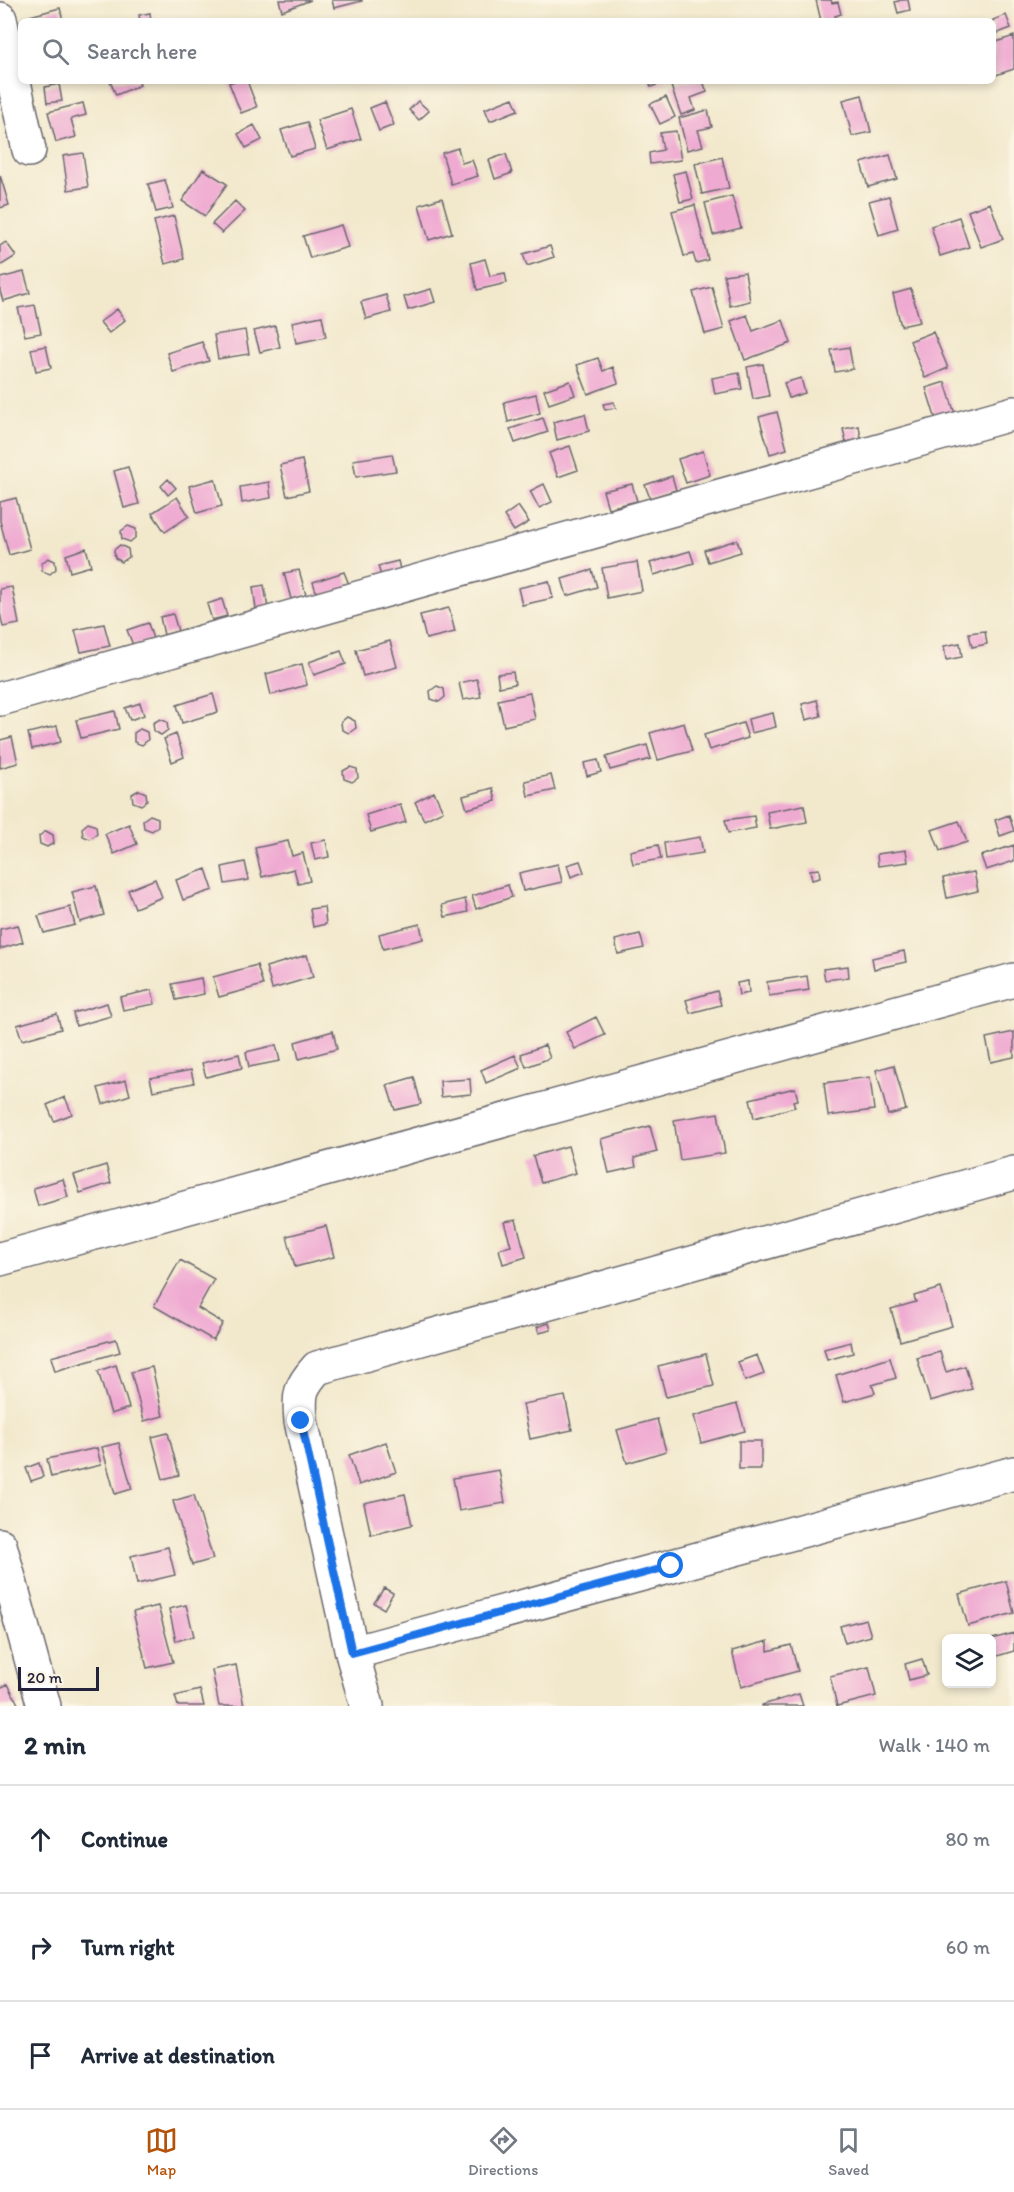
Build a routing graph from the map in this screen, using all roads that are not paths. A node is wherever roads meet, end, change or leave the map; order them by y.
1 (0, 19) edge
2 (28, 150) dead end
3 (1014, 413) edge
4 (0, 699) edge
5 (1014, 980) edge
6 (1014, 1173) edge
7 (0, 1259) edge
8 (1014, 1473) edge
9 (0, 1545) edge
10 (352, 1653) junction
11 (44, 1706) edge
12 (367, 1706) edge

1 - 2 street
3 - 4 street
5 - 7 street
6 - 10 street
8 - 10 street
9 - 11 street
10 - 12 street

